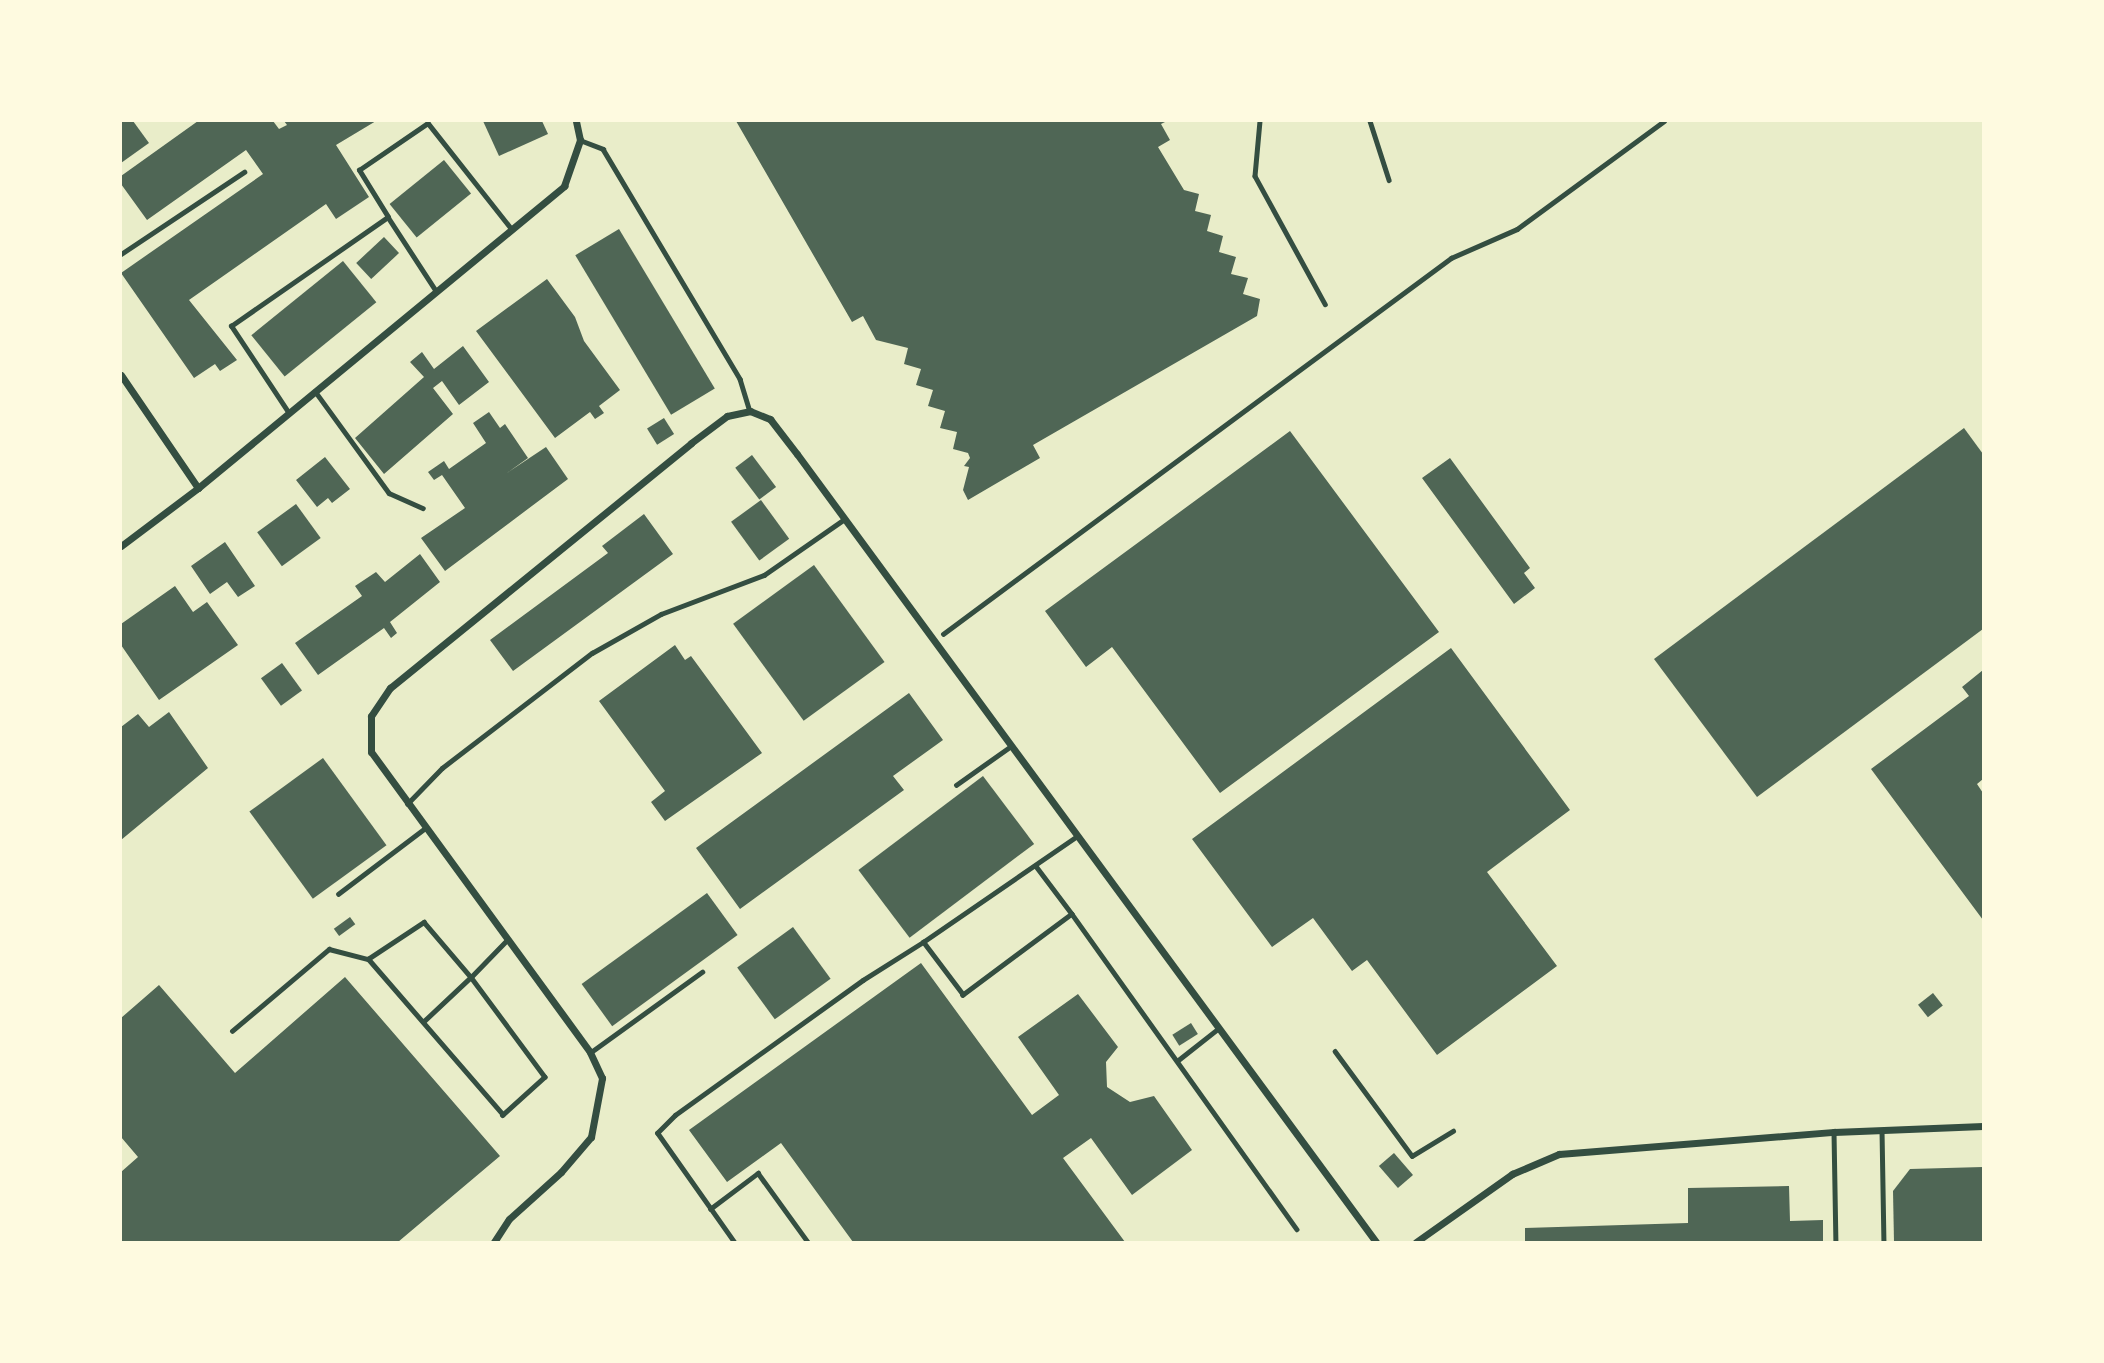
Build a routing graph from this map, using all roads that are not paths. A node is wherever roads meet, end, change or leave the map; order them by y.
1 (576, 121) edge
2 (1260, 121) edge
3 (1370, 121) edge
4 (580, 140) junction
5 (244, 172) dead end
6 (1389, 180) dead end
7 (388, 217) junction
8 (511, 228) junction
9 (121, 254) edge
10 (435, 289) junction
11 (1325, 304) dead end
12 (121, 374) edge
13 (314, 390) junction
14 (750, 411) junction
15 (288, 412) junction
16 (198, 488) junction
17 (423, 508) dead end
18 (844, 520) junction
19 (121, 546) edge
20 (1011, 746) junction
21 (956, 785) dead end
22 (407, 805) junction
23 (424, 829) junction
24 (1077, 836) junction
25 (1036, 866) junction
26 (338, 894) dead end
27 (1072, 914) junction
28 (506, 941) junction
29 (923, 943) junction
30 (368, 959) junction
31 (702, 972) dead end
32 (471, 977) junction
33 (423, 1022) junction
34 (1219, 1028) junction
35 (232, 1031) dead end
36 (1335, 1051) dead end
37 (590, 1052) junction
38 (1177, 1061) junction
39 (1983, 1126) edge
40 (1882, 1129) junction
41 (1453, 1131) dead end
42 (1834, 1132) junction
43 (710, 1209) junction
44 (1297, 1229) dead end
45 (494, 1242) edge
46 (734, 1242) edge
47 (808, 1242) edge
48 (1376, 1242) edge
49 (1416, 1242) edge
50 (1836, 1242) edge
51 (1884, 1242) edge

1 - 4 street
2 - 11 lane
3 - 6 lane
4 - 8 street
4 - 14 lane
5 - 9 lane
7 - 8 lane
7 - 10 lane
7 - 15 lane
8 - 10 street
10 - 13 street
12 - 16 street
13 - 15 street
13 - 17 lane
14 - 18 street
14 - 22 street
15 - 16 street
16 - 19 street
18 - 20 street
18 - 22 lane
20 - 21 lane
20 - 24 street
22 - 23 street
23 - 26 lane
23 - 28 street
24 - 25 lane
24 - 34 street
25 - 27 lane
25 - 29 lane
27 - 29 lane
27 - 38 lane
28 - 32 lane
28 - 37 street
29 - 43 lane
30 - 32 lane
30 - 33 lane
30 - 35 lane
31 - 37 lane
32 - 33 lane
32 - 33 lane
34 - 38 lane
34 - 48 street
36 - 41 lane
37 - 45 street
38 - 44 lane
39 - 40 street
40 - 42 street
40 - 51 lane
42 - 49 street
42 - 50 lane
43 - 46 lane
43 - 47 lane

